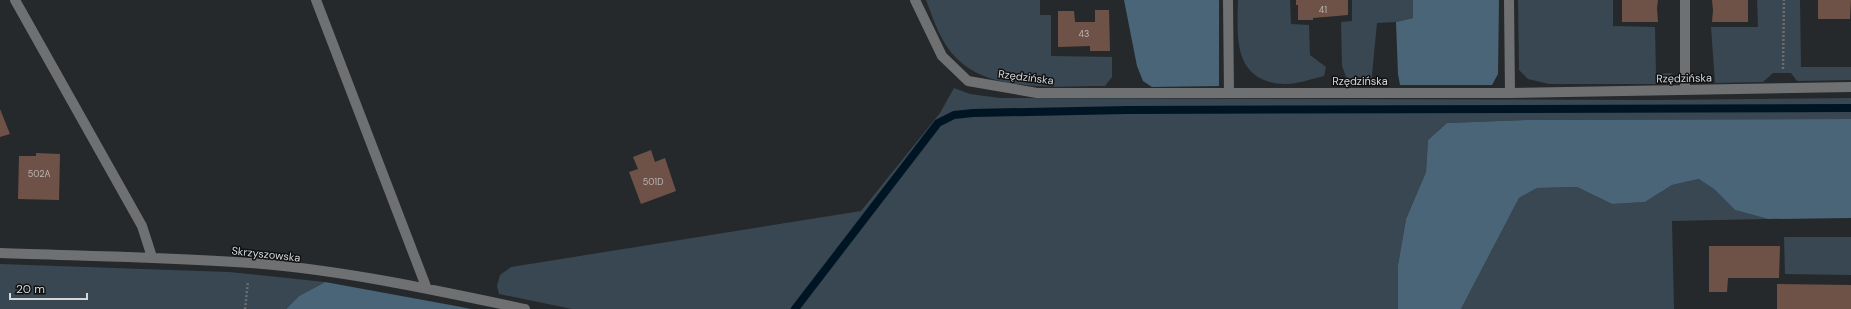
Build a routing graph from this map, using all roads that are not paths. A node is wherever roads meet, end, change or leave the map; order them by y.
1 (15, 0) edge
2 (316, 0) edge
3 (915, 0) edge
4 (1228, 0) edge
5 (1509, 0) edge
6 (1685, 0) edge
7 (1851, 87) edge
8 (1685, 90) junction
9 (1230, 93) junction
10 (1510, 93) junction
11 (0, 242) edge
12 (2, 253) edge
13 (152, 257) junction
14 (428, 289) junction
15 (525, 309) edge

1 - 13 street
2 - 14 street
3 - 9 street, Rzędzińska
4 - 9 street
5 - 10 street
6 - 8 street
7 - 8 street, Rzędzińska
8 - 10 street, Rzędzińska
9 - 10 street, Rzędzińska
11 - 12 street
12 - 13 street, Skrzyszowska
13 - 14 street, Skrzyszowska
14 - 15 street, Skrzyszowska

